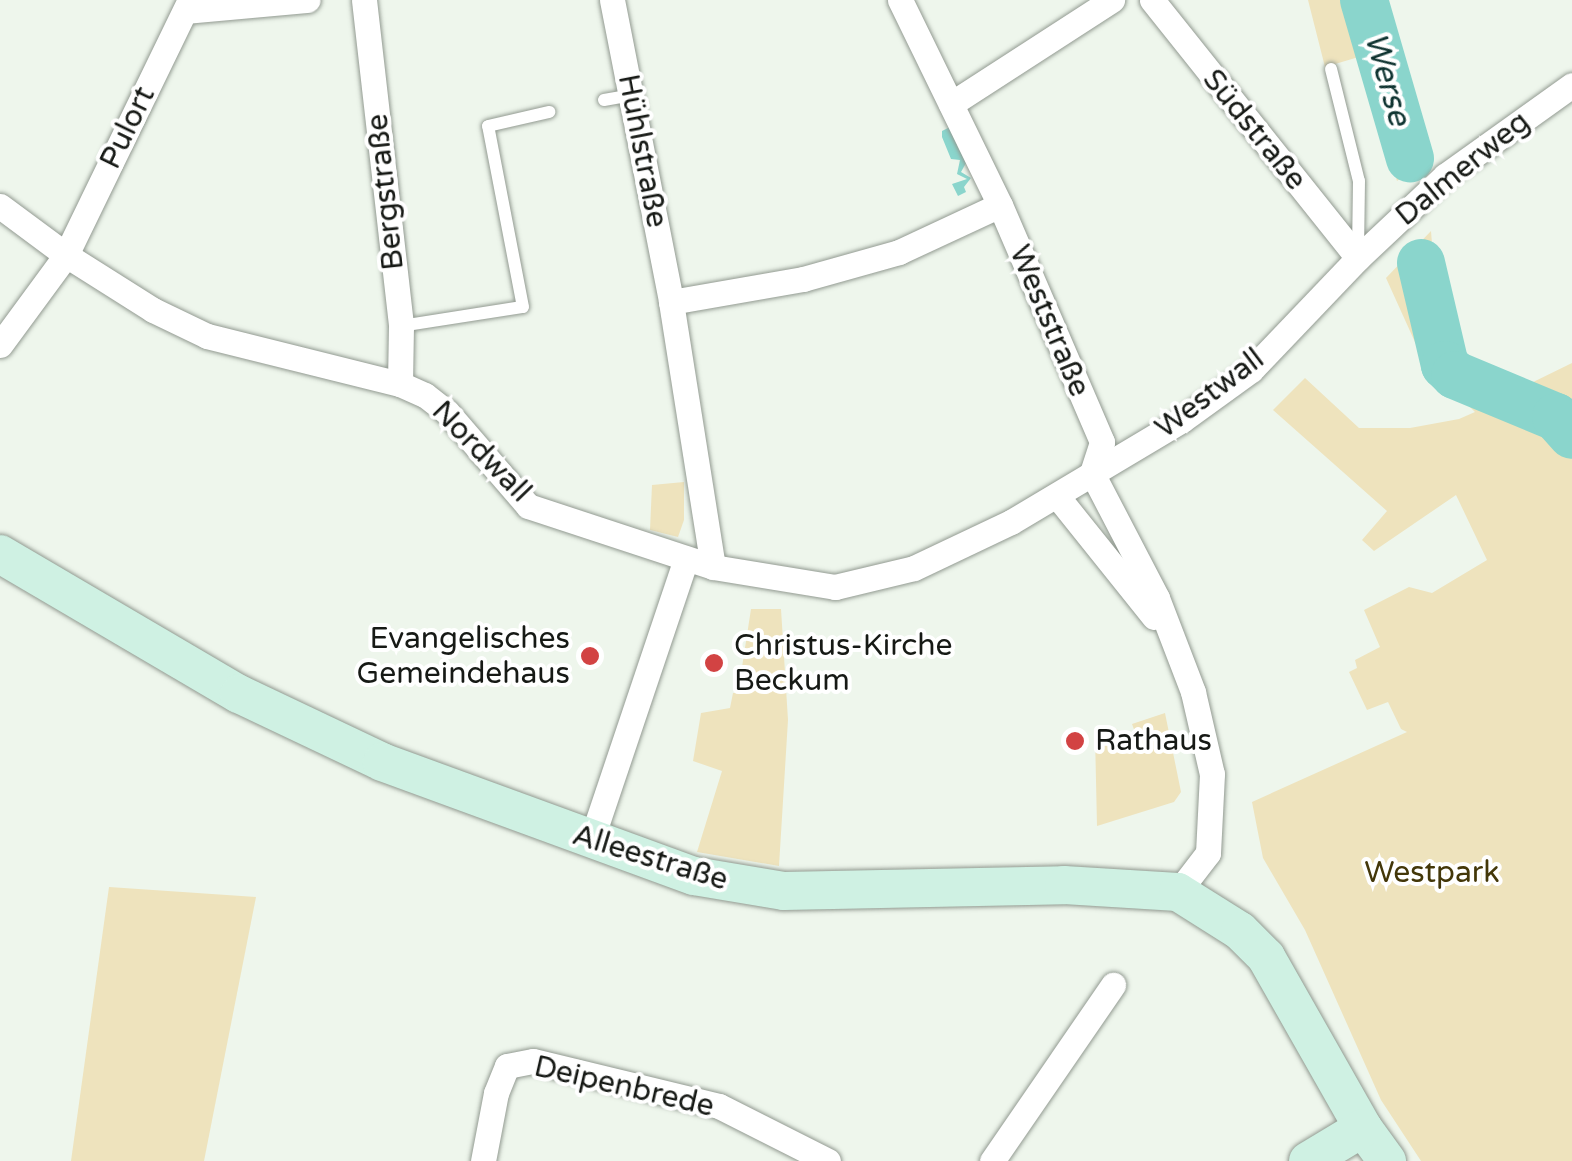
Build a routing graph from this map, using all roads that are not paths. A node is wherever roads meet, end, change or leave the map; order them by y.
1 (308, 0) edge
2 (364, 0) edge
3 (612, 0) edge
4 (900, 0) edge
5 (1112, 0) edge
6 (1152, 0) edge
7 (188, 6) edge
8 (1331, 69) dead end
9 (1572, 85) edge
10 (632, 95) junction
11 (604, 100) dead end
12 (952, 104) junction
13 (549, 112) dead end
14 (1000, 205) junction
15 (0, 206) edge
16 (66, 255) junction
17 (1358, 258) junction
18 (670, 302) junction
19 (401, 326) junction
20 (0, 345) edge
21 (400, 384) junction
22 (1092, 473) junction
23 (1057, 496) junction
24 (0, 554) edge
25 (686, 559) junction
26 (713, 566) junction
27 (1174, 643) junction
28 (591, 841) junction
29 (1178, 892) junction
30 (1113, 985) dead end
31 (1363, 1128) junction
32 (483, 1161) edge
33 (828, 1161) edge
34 (992, 1161) edge
35 (1308, 1161) edge
36 (1387, 1161) edge

1 - 7 street, Pulort
2 - 19 street, Bergstraße
3 - 10 street, Hühlstraße
4 - 12 street, Weststraße
5 - 12 street
6 - 17 street, Südstraße
7 - 16 street, Pulort
8 - 17 lane
9 - 17 street, Dalmerweg
10 - 11 lane
10 - 18 street, Hühlstraße
12 - 14 street, Weststraße
13 - 19 lane
14 - 18 street
14 - 22 street, Weststraße
15 - 16 street, Nordwall
16 - 20 street, Pulort
16 - 21 street, Nordwall
17 - 22 street, Westwall
18 - 26 street, Hühlstraße
19 - 21 street, Bergstraße
21 - 25 street, Nordwall
22 - 23 street, Nordwall
22 - 27 street
23 - 26 street, Nordwall
23 - 27 street
24 - 28 main road, Alleestraße
25 - 26 street, Nordwall
25 - 28 street
27 - 29 street
28 - 29 main road, Alleestraße
29 - 31 main road, Alleestraße
30 - 34 street
31 - 35 main road
31 - 36 main road, Alleestraße
32 - 33 street, Deipenbrede

